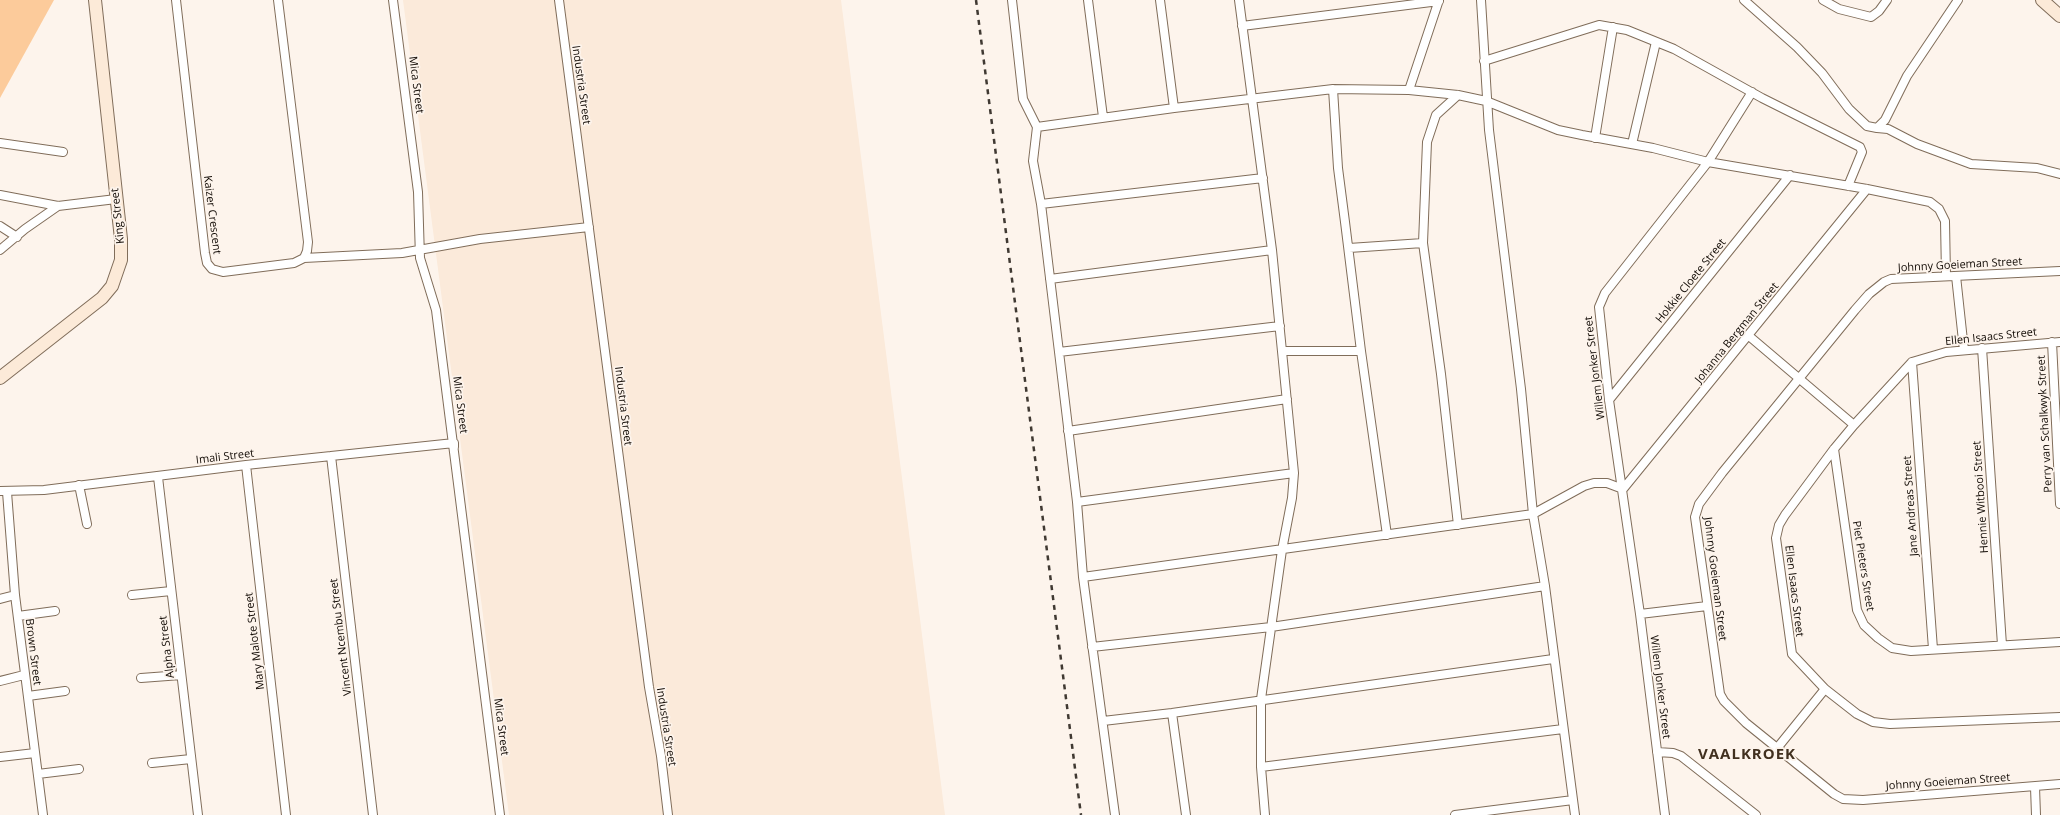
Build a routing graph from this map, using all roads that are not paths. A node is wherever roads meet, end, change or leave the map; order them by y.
1 (95, 0) edge
2 (176, 0) edge
3 (278, 0) edge
4 (393, 0) edge
5 (559, 0) edge
6 (1012, 0) edge
7 (1088, 0) edge
8 (1160, 0) edge
9 (1239, 0) edge
10 (1481, 0) edge
11 (1744, 0) edge
12 (1823, 0) edge
13 (1887, 0) edge
14 (1958, 0) edge
15 (2042, 0) edge
16 (1439, 1) edge
17 (2060, 16) edge
18 (1242, 26) junction
19 (1613, 27) junction
20 (1656, 42) junction
21 (1484, 61) junction
22 (1334, 89) junction
23 (1409, 90) junction
24 (1752, 92) junction
25 (1458, 95) junction
26 (1252, 99) junction
27 (1486, 101) junction
28 (1174, 108) junction
29 (1103, 117) junction
30 (1037, 127) junction
31 (1877, 128) junction
32 (1595, 138) junction
33 (0, 143) edge
34 (1632, 144) junction
35 (63, 152) dead end
36 (1708, 162) junction
37 (2060, 174) edge
38 (1790, 176) junction
39 (1263, 178) junction
40 (1848, 186) junction
41 (1867, 189) junction
42 (0, 195) edge
43 (116, 199) junction
44 (1041, 204) junction
45 (58, 206) junction
46 (0, 226) edge
47 (588, 227) junction
48 (17, 236) junction
49 (1423, 242) junction
50 (1349, 248) junction
51 (419, 249) junction
52 (0, 250) edge
53 (1272, 250) junction
54 (304, 258) junction
55 (2060, 271) edge
56 (1946, 276) junction
57 (1956, 276) junction
58 (1050, 278) junction
59 (1280, 326) junction
60 (1749, 336) junction
61 (2056, 342) edge
62 (1982, 348) junction
63 (1964, 350) junction
64 (1283, 351) junction
65 (1361, 351) junction
66 (1059, 352) junction
67 (1912, 362) junction
68 (0, 378) edge
69 (1800, 378) junction
70 (1287, 399) junction
71 (1609, 400) junction
72 (1854, 425) junction
73 (1068, 431) junction
74 (454, 446) junction
75 (1834, 449) junction
76 (330, 456) junction
77 (246, 465) junction
78 (1294, 473) junction
79 (158, 477) junction
80 (79, 485) junction
81 (1623, 489) junction
82 (3, 492) edge
83 (1077, 502) junction
84 (2060, 504) edge
85 (1533, 514) junction
86 (87, 524) dead end
87 (1458, 525) junction
88 (1387, 535) junction
89 (1282, 550) junction
90 (1083, 577) junction
91 (1545, 586) junction
92 (171, 590) junction
93 (15, 595) junction
94 (132, 595) dead end
95 (0, 599) edge
96 (1707, 606) junction
97 (56, 611) dead end
98 (1640, 614) junction
99 (18, 616) junction
100 (1271, 627) junction
101 (2060, 642) edge
102 (2002, 645) junction
103 (1092, 647) junction
104 (1933, 649) junction
105 (1553, 659) junction
106 (24, 675) junction
107 (181, 675) junction
108 (141, 678) dead end
109 (0, 681) edge
110 (1825, 689) junction
111 (66, 691) dead end
112 (28, 696) junction
113 (1261, 699) junction
114 (1172, 713) junction
115 (2060, 716) edge
116 (1103, 721) junction
117 (1563, 729) junction
118 (1778, 747) junction
119 (1657, 752) junction
120 (35, 753) junction
121 (0, 757) edge
122 (191, 759) junction
123 (152, 763) dead end
124 (1261, 767) junction
125 (78, 769) dead end
126 (38, 774) junction
127 (2060, 784) edge
128 (2034, 787) junction
129 (1573, 800) junction
130 (43, 815) edge
131 (198, 815) edge
132 (286, 815) edge
133 (373, 815) edge
134 (500, 815) edge
135 (668, 815) edge
136 (1114, 815) edge
137 (1186, 815) edge
138 (1265, 815) edge
139 (1455, 815) edge
140 (1575, 815) edge
141 (1665, 815) edge
142 (1756, 815) edge
143 (2036, 815) edge

1 - 43 street, King Street
2 - 54 street, Kaizer Crescent
3 - 54 street
4 - 51 street, Mica Street
5 - 47 street, Industria Street
6 - 30 street
7 - 29 street
8 - 28 street
9 - 18 street
10 - 21 street
11 - 31 street
12 - 13 street
14 - 31 street
15 - 17 street
16 - 18 street
16 - 23 street
18 - 26 street
19 - 20 street
19 - 21 street
19 - 32 street
20 - 24 street
20 - 34 street
21 - 27 street
22 - 23 street
22 - 26 street
22 - 50 street
23 - 25 street
24 - 36 street, Willem Jonker Street
24 - 40 street
25 - 27 street
25 - 49 street
26 - 28 street
26 - 39 street
27 - 32 street
27 - 85 street
28 - 29 street
29 - 30 street
30 - 44 street
31 - 37 street
32 - 34 street
33 - 35 street
34 - 36 street
36 - 38 street
36 - 71 street, Willem Jonker Street
38 - 40 street
38 - 71 street, Hokkie Cloete Street
39 - 44 street
39 - 53 street
40 - 41 street
41 - 56 street
41 - 60 street, Johanna Bergman Street
42 - 45 street
43 - 45 street
43 - 68 street, King Street
44 - 58 street
45 - 48 street
46 - 48 street
47 - 51 street
47 - 135 street, Industria Street
48 - 52 street
49 - 50 street
49 - 87 street
50 - 65 street
51 - 54 street
51 - 74 street, Mica Street
53 - 58 street
53 - 59 street
55 - 57 street, Johnny Goeieman Street
56 - 57 street, Johnny Goeieman Street
56 - 69 street, Johnny Goeieman Street
57 - 63 street
58 - 66 street
59 - 64 street
59 - 66 street
60 - 69 street
60 - 81 street, Johanna Bergman Street
61 - 62 street, Ellen Isaacs Street
61 - 84 street, Perry van Schalkwyk Street
62 - 63 street, Ellen Isaacs Street
62 - 102 street, Hennie Witbooi Street
63 - 67 street, Ellen Isaacs Street
64 - 65 street
64 - 70 street
65 - 88 street
66 - 73 street
67 - 72 street, Ellen Isaacs Street
67 - 104 street, Jane Andreas Street
69 - 72 street
69 - 96 street, Johnny Goeieman Street
70 - 73 street
70 - 78 street
71 - 81 street, Willem Jonker Street
72 - 75 street, Ellen Isaacs Street
73 - 83 street
74 - 76 street, Imali Street
74 - 134 street, Mica Street
75 - 104 street, Piet Pieters Street
75 - 110 street, Ellen Isaacs Street
76 - 77 street, Imali Street
76 - 133 street, Vincent Ncembu Street
77 - 79 street, Imali Street
77 - 132 street, Mary Malote Street
78 - 83 street
78 - 89 street
79 - 80 street, Imali Street
79 - 92 street, Alpha Street
80 - 82 street, Imali Street
80 - 86 street
81 - 85 street
81 - 98 street, Willem Jonker Street
82 - 93 street, Brown Street
83 - 90 street
85 - 87 street
85 - 91 street
87 - 88 street
88 - 89 street
89 - 90 street
89 - 100 street
90 - 103 street
91 - 100 street
91 - 105 street
92 - 94 street
92 - 107 street, Alpha Street
93 - 95 street
93 - 99 street, Brown Street
96 - 98 street
96 - 118 street, Johnny Goeieman Street
97 - 99 street
98 - 119 street, Willem Jonker Street
99 - 106 street, Brown Street
100 - 103 street
100 - 113 street
101 - 102 street, Piet Pieters Street
102 - 104 street, Piet Pieters Street
103 - 116 street
105 - 113 street
105 - 117 street
106 - 109 street
106 - 112 street, Brown Street
107 - 108 street
107 - 122 street, Alpha Street
110 - 115 street, Ellen Isaacs Street
110 - 118 street
111 - 112 street
112 - 120 street, Brown Street
113 - 114 street
113 - 124 street
114 - 116 street
114 - 137 street
116 - 136 street
117 - 124 street
117 - 129 street
118 - 128 street, Johnny Goeieman Street
119 - 141 street, Willem Jonker Street
119 - 142 street
120 - 121 street
120 - 126 street, Brown Street
122 - 123 street
122 - 131 street, Alpha Street
124 - 138 street
125 - 126 street
126 - 130 street, Brown Street
127 - 128 street, Johnny Goeieman Street
128 - 143 street
129 - 139 street
129 - 140 street

